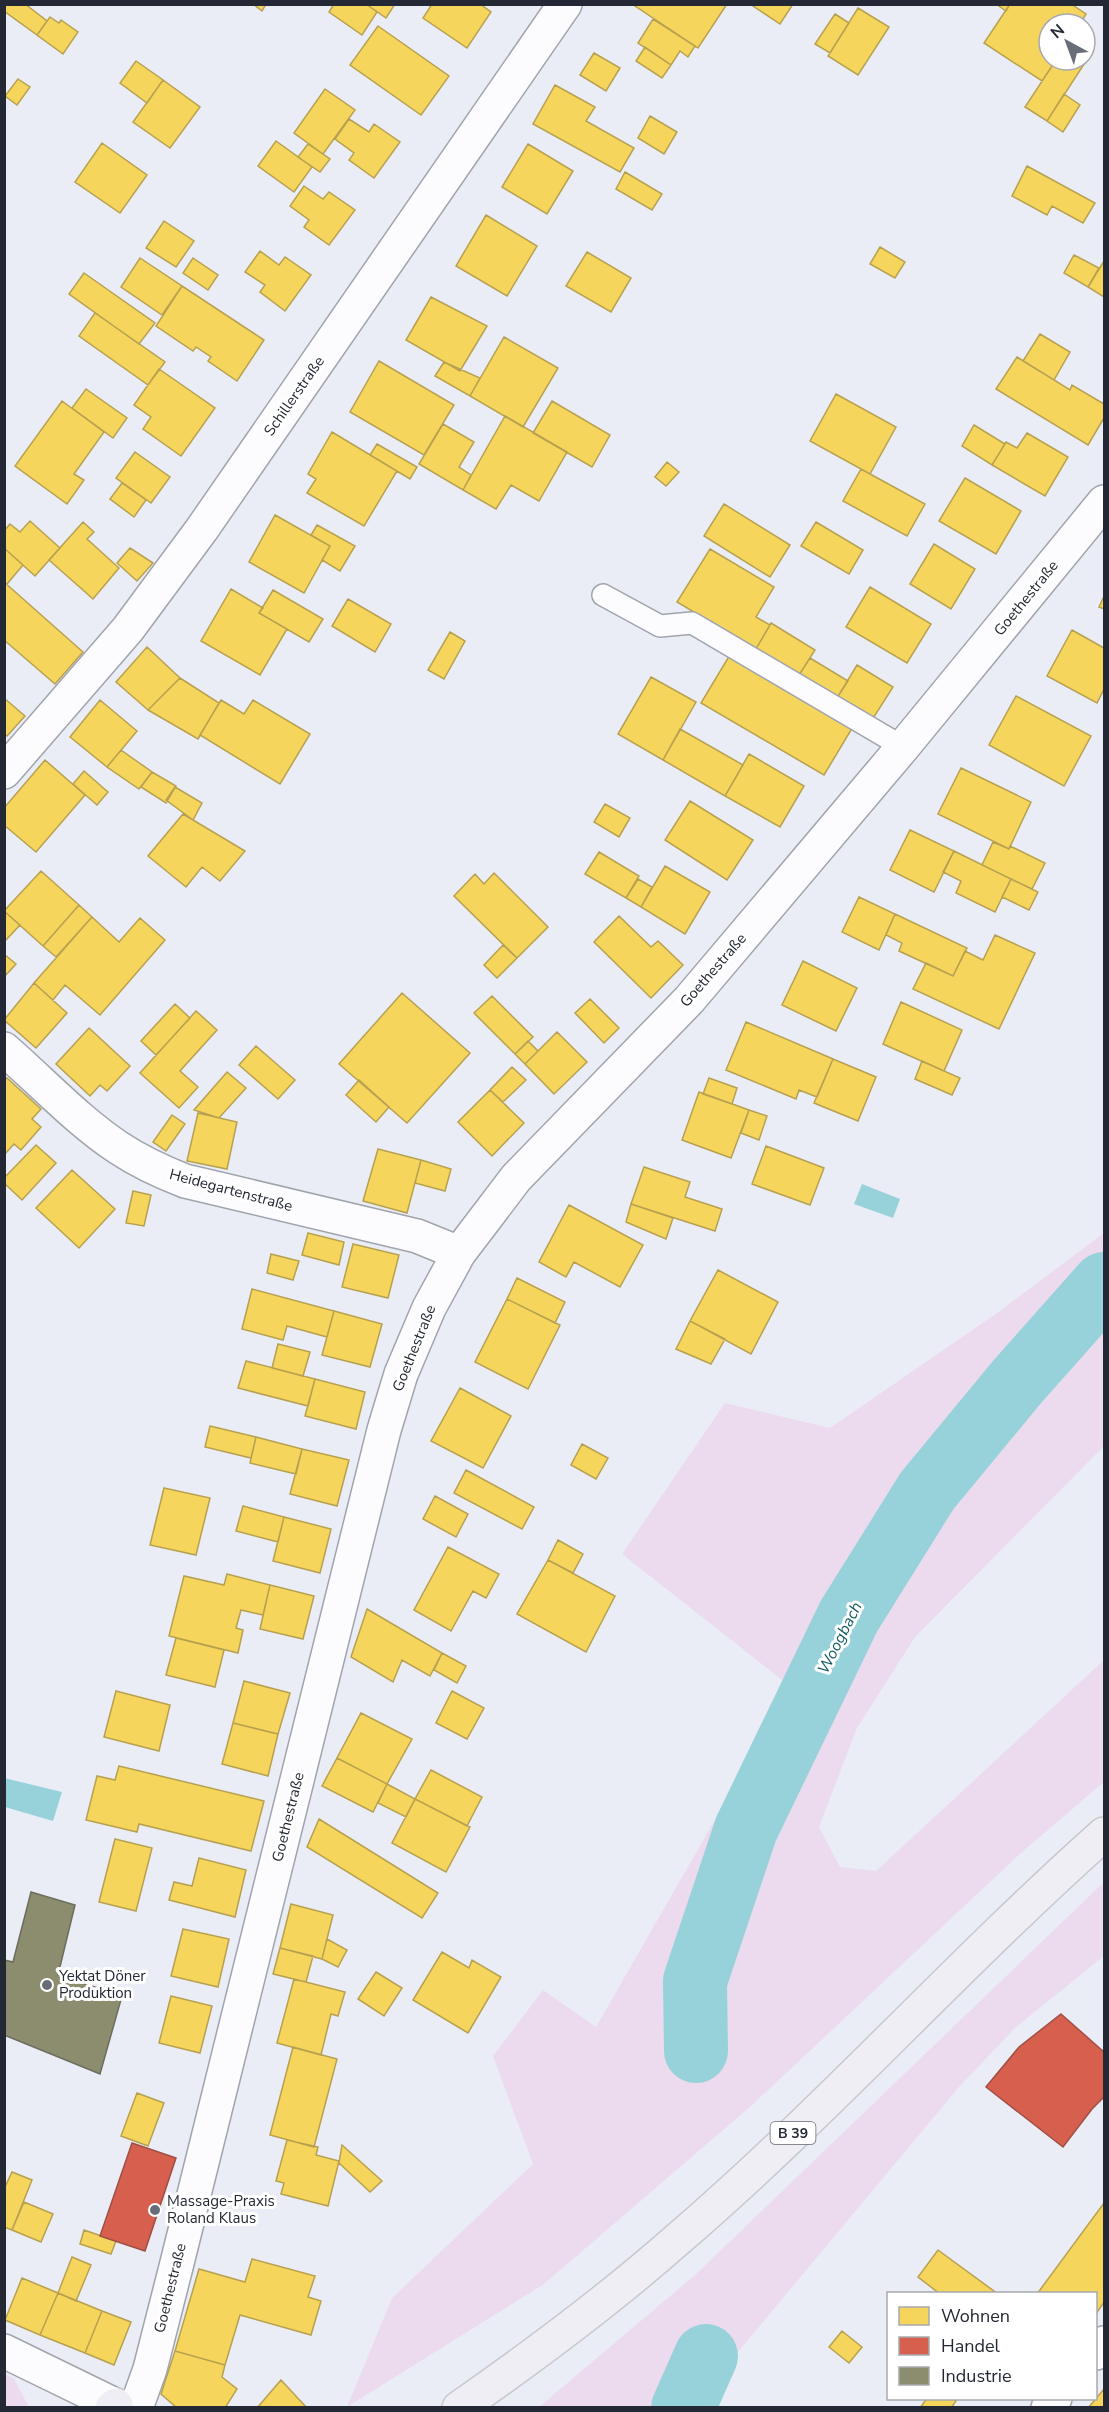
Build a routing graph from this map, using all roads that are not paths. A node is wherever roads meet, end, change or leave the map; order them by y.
1 (565, 4) edge
2 (1104, 502) edge
3 (603, 595) dead end
4 (903, 747) junction
5 (4, 772) edge
6 (4, 1049) edge
7 (459, 1253) junction
8 (1104, 1834) edge
9 (4, 2351) edge
10 (121, 2407) edge
11 (459, 2408) edge

1 - 5 street, Schillerstraße
2 - 4 street, Goethestraße
3 - 4 lane
4 - 7 street, Goethestraße
6 - 7 street, Heidegartenstraße
7 - 10 street, Goethestraße
8 - 11 main road, B 39
9 - 10 street

